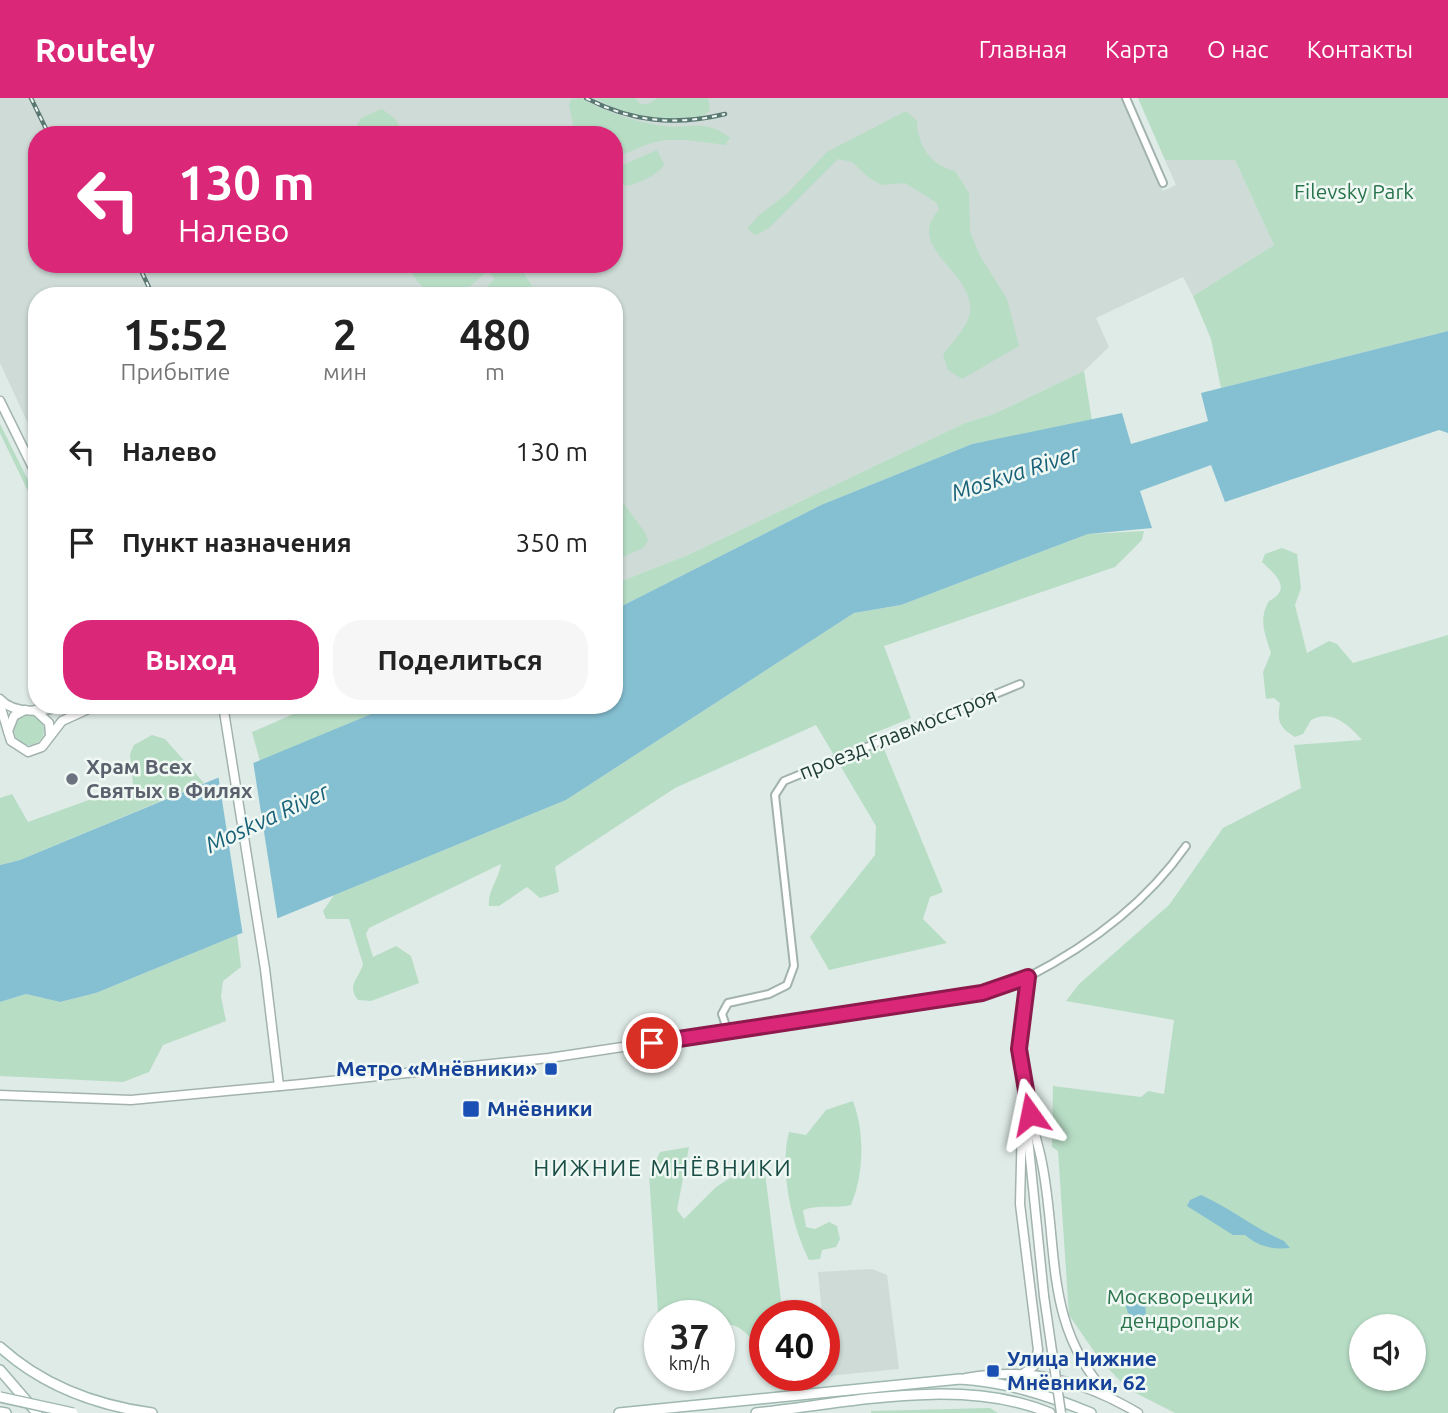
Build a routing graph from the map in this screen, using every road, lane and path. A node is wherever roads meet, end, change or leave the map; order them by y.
1 (1126, 98) edge
2 (1163, 183) dead end
3 (0, 401) edge
4 (28, 458) edge
5 (1020, 684) dead end
6 (0, 699) edge
7 (0, 705) edge
8 (28, 710) edge
9 (28, 711) edge
10 (37, 714) edge
11 (77, 714) edge
12 (225, 714) edge
13 (50, 735) junction
14 (9, 736) junction
15 (1186, 846) dead end
16 (1028, 977) junction
17 (728, 1032) junction
18 (279, 1086) junction
19 (1023, 1089) junction
20 (0, 1095) edge
21 (0, 1347) edge
22 (0, 1370) edge
23 (1024, 1373) junction
24 (960, 1379) junction
25 (1108, 1395) junction
26 (0, 1397) edge
27 (683, 1410) edge
28 (0, 1412) edge
29 (6, 1413) edge
30 (37, 1413) edge
31 (73, 1413) edge
32 (152, 1413) edge
33 (619, 1413) edge
34 (756, 1413) edge
35 (1050, 1413) edge
36 (1061, 1413) edge
37 (1091, 1413) edge
38 (1139, 1413) edge

1 - 2 street
3 - 4 street
5 - 17 street, проезд Главмосстроя
6 - 8 street
7 - 14 street
9 - 14 street
10 - 13 street
11 - 13 street
12 - 18 street
13 - 14 street
15 - 16 street
16 - 17 street
16 - 19 street
17 - 18 street
18 - 20 street
19 - 23 street
19 - 25 street
19 - 36 street, bridge
21 - 32 main road
22 - 30 main road
23 - 24 street
23 - 25 street
24 - 27 main road
24 - 37 main road
25 - 38 street
26 - 31 main road, bridge
27 - 33 main road
28 - 29 main road
34 - 35 main road

